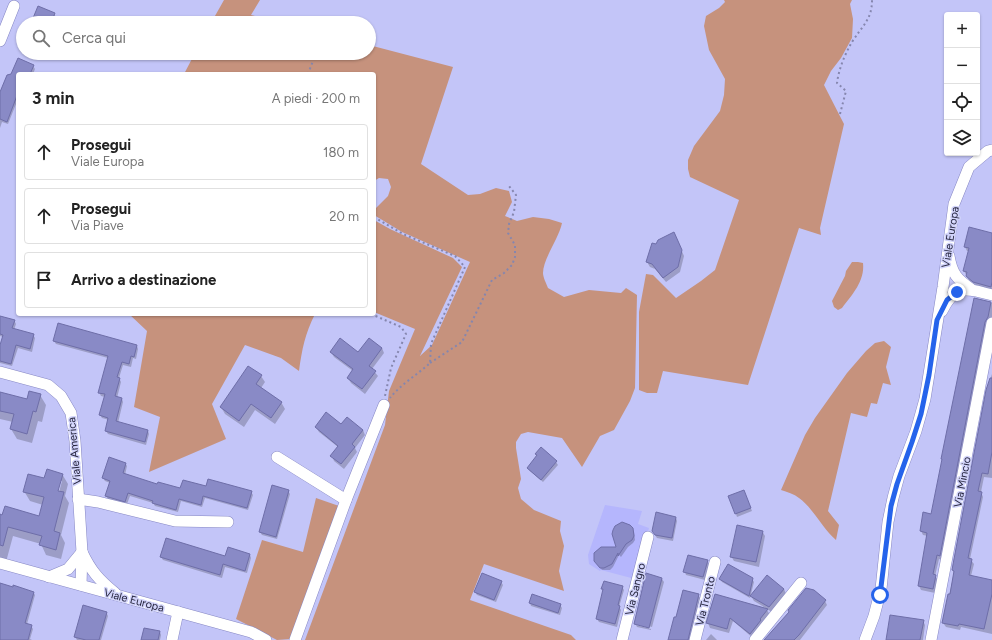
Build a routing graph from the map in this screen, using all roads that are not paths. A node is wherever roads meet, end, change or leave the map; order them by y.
1 (14, 6) dead end
2 (0, 41) edge
3 (992, 150) edge
4 (948, 247) junction
5 (971, 290) junction
6 (992, 295) edge
7 (937, 320) junction
8 (992, 323) edge
9 (0, 372) edge
10 (384, 405) road end
11 (277, 457) dead end
12 (78, 499) junction
13 (346, 500) junction
14 (228, 522) dead end
15 (648, 537) dead end
16 (82, 552) junction
17 (715, 562) dead end
18 (0, 563) edge
19 (48, 577) junction
20 (801, 583) dead end
21 (81, 586) junction
22 (117, 595) junction
23 (178, 612) junction
24 (172, 640) edge
25 (266, 640) edge
26 (295, 640) edge
27 (622, 640) edge
28 (695, 640) edge
29 (755, 640) edge
30 (865, 640) edge
31 (931, 640) edge

1 - 2 street
3 - 4 street, Viale Europa
4 - 5 street
4 - 7 street, Viale Europa
5 - 6 street
5 - 7 street
7 - 30 street, Viale Europa
8 - 31 street, Via Mincio
9 - 12 street, Viale America
10 - 13 street
11 - 13 street
12 - 14 street
12 - 16 street, Viale America
13 - 26 street
15 - 27 street, Via Sangro
16 - 19 street
16 - 21 street, Viale America
16 - 22 street
17 - 28 street, Via Tronto
18 - 19 street, Viale Europa
19 - 21 street, Viale Europa
20 - 29 street
21 - 22 street, Viale Europa
22 - 23 street, Viale Europa
23 - 24 street
23 - 25 street, Viale Europa

